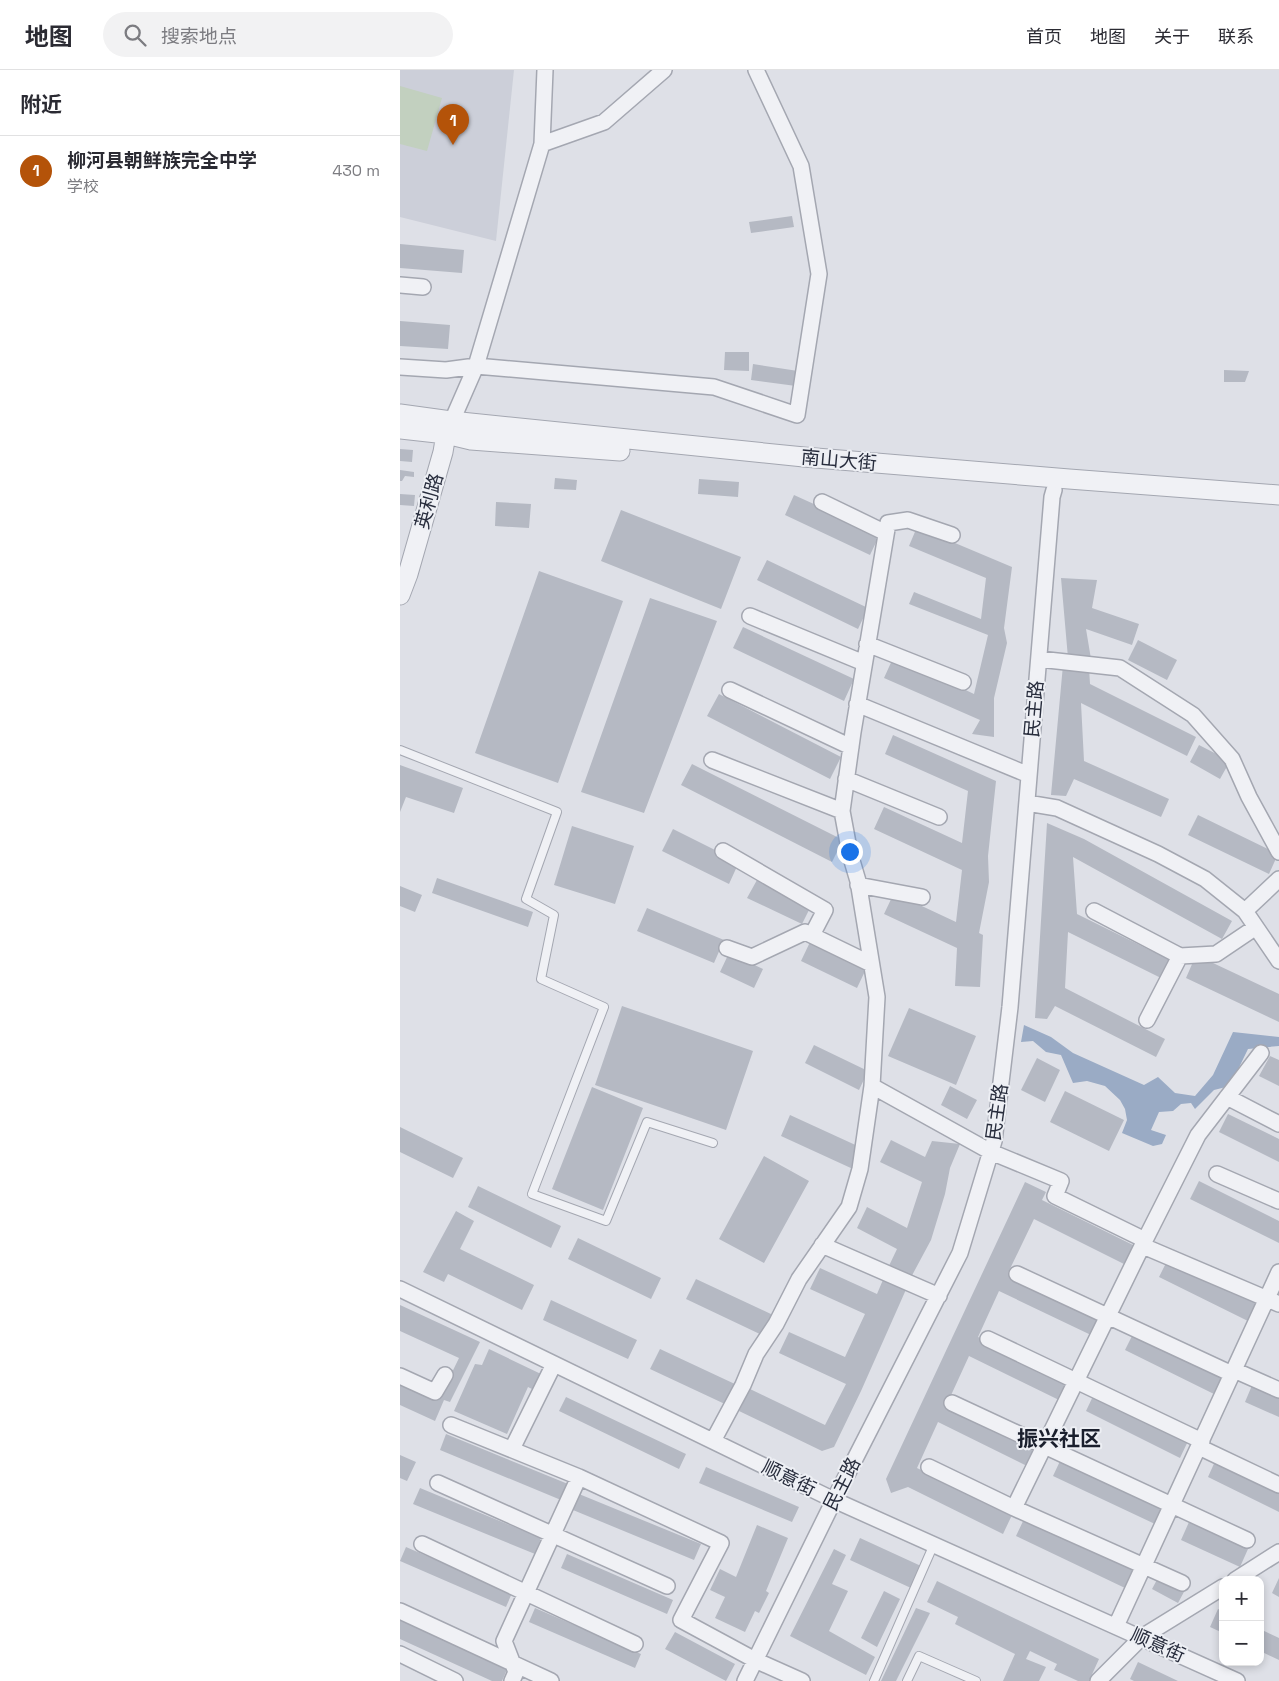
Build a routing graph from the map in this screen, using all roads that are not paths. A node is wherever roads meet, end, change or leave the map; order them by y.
1 (546, 70) edge
2 (664, 70) edge
3 (756, 70) edge
4 (542, 144) junction
5 (400, 284) edge
6 (423, 287) dead end
7 (476, 366) junction
8 (400, 367) edge
9 (400, 414) edge
10 (449, 427) junction
11 (400, 429) edge
12 (1054, 490) junction
13 (1279, 495) edge
14 (822, 502) dead end
15 (1279, 505) edge
16 (886, 533) junction
17 (952, 535) dead end
18 (400, 595) edge
19 (750, 616) dead end
20 (868, 644) junction
21 (1038, 659) junction
22 (864, 663) junction
23 (963, 682) dead end
24 (730, 690) dead end
25 (857, 704) junction
26 (851, 747) junction
27 (400, 750) edge
28 (712, 760) dead end
29 (1029, 776) junction
30 (846, 779) junction
31 (1027, 803) junction
32 (842, 810) junction
33 (939, 817) dead end
34 (723, 851) dead end
35 (1279, 852) edge
36 (1279, 879) edge
37 (858, 885) junction
38 (922, 897) dead end
39 (1094, 911) dead end
40 (1245, 911) junction
41 (1256, 927) junction
42 (812, 936) junction
43 (727, 948) dead end
44 (1180, 956) junction
45 (1279, 961) edge
46 (871, 964) junction
47 (1147, 1020) dead end
48 (1261, 1053) dead end
49 (872, 1086) junction
50 (1227, 1097) junction
51 (1279, 1124) edge
52 (713, 1144) dead end
53 (991, 1152) junction
54 (1217, 1174) dead end
55 (1279, 1201) edge
56 (1144, 1243) junction
57 (822, 1245) junction
58 (1279, 1272) edge
59 (1017, 1274) dead end
60 (400, 1289) edge
61 (939, 1296) junction
62 (1273, 1301) edge
63 (1108, 1316) junction
64 (988, 1339) dead end
65 (554, 1364) junction
66 (1233, 1372) junction
67 (446, 1375) dead end
68 (400, 1376) edge
69 (1076, 1381) junction
70 (1279, 1390) edge
71 (952, 1403) dead end
72 (451, 1425) dead end
73 (713, 1441) junction
74 (1200, 1444) junction
75 (1045, 1446) junction
76 (512, 1449) junction
77 (929, 1468) dead end
78 (579, 1476) junction
79 (438, 1483) dead end
80 (1279, 1484) edge
81 (834, 1500) junction
82 (1172, 1505) junction
83 (1014, 1508) junction
84 (553, 1535) junction
85 (1247, 1540) dead end
86 (422, 1544) dead end
87 (934, 1544) junction
88 (1279, 1552) edge
89 (1144, 1566) junction
90 (1241, 1576) edge
91 (1182, 1583) dead end
92 (666, 1586) dead end
93 (1219, 1589) edge
94 (526, 1593) junction
95 (400, 1611) edge
96 (1116, 1626) junction
97 (1142, 1637) junction
98 (635, 1644) dead end
99 (400, 1654) edge
100 (755, 1660) junction
101 (513, 1663) junction
102 (455, 1681) edge
103 (512, 1681) edge
104 (551, 1681) edge
105 (745, 1681) edge
106 (802, 1681) edge
107 (874, 1681) edge
108 (906, 1681) edge
109 (976, 1681) edge
110 (1098, 1681) edge
111 (1237, 1681) edge

1 - 4 street
2 - 4 street
3 - 7 street
4 - 7 street
5 - 6 street
7 - 8 street
7 - 10 street
9 - 10 street, 南山大街
10 - 11 street, 南山大街
10 - 12 street, 南山大街
10 - 13 street, 南山大街
10 - 18 street, 英利路
12 - 15 street, 南山大街
12 - 21 street, 民主路
14 - 16 street
16 - 17 street
16 - 20 street
19 - 22 street
20 - 22 street
20 - 23 street
21 - 29 street, 民主路
21 - 35 street
22 - 25 street
24 - 26 street
25 - 26 street
25 - 29 street
26 - 30 street
27 - 52 lane
28 - 32 street
29 - 31 street, 民主路
30 - 32 street
30 - 33 street
31 - 40 street
31 - 53 street, 民主路
32 - 37 street
34 - 42 street
36 - 40 street
37 - 38 street
37 - 46 street
39 - 44 street
40 - 41 street
41 - 44 street
41 - 45 street
42 - 43 street
42 - 46 street
44 - 47 street
46 - 49 street
48 - 50 street
49 - 53 street
49 - 57 street
50 - 51 street
50 - 56 street
53 - 56 street
53 - 61 street, 民主路
54 - 55 street
56 - 62 street
56 - 63 street
57 - 61 street
57 - 73 street
58 - 62 street
59 - 63 street
60 - 65 street, 顺意街
61 - 81 street, 民主路
62 - 66 street
63 - 66 street
63 - 69 street
64 - 69 street
65 - 73 street, 顺意街
65 - 76 street
66 - 70 street
66 - 74 street
67 - 68 street
69 - 74 street
69 - 75 street
71 - 75 street
72 - 76 street
73 - 81 street, 顺意街
74 - 80 street
74 - 82 street
75 - 82 street
75 - 83 street
76 - 78 street
77 - 83 street
78 - 84 street
78 - 100 street
79 - 84 street
81 - 87 street, 顺意街
81 - 100 street, 民主路
82 - 85 street
82 - 89 street
83 - 89 street
84 - 92 street
84 - 94 street
86 - 94 street
87 - 96 street, 顺意街
87 - 107 lane
88 - 90 street
89 - 91 street
89 - 96 street
93 - 97 street
94 - 98 street
94 - 101 street
95 - 101 street
96 - 97 street, 顺意街
97 - 110 street
97 - 111 street, 顺意街
99 - 102 street
100 - 105 street, 民主路
100 - 106 street
101 - 103 street
101 - 104 street
108 - 109 lane

